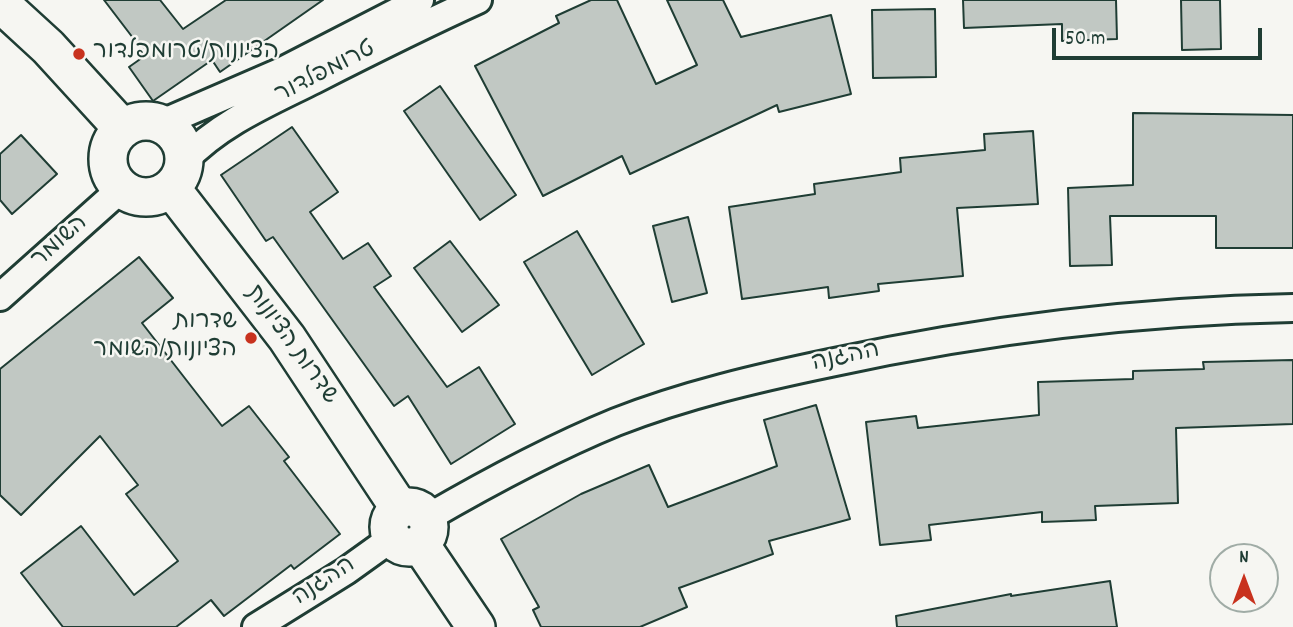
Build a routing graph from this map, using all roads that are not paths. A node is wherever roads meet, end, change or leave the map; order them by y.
1 (420, 0) edge
2 (478, 0) edge
3 (0, 3) edge
4 (160, 124) junction
5 (123, 129) junction
6 (177, 174) junction
7 (121, 188) junction
8 (0, 297) edge
9 (1293, 308) edge
10 (410, 527) junction
11 (256, 627) edge
12 (476, 627) edge

1 - 4 street, טרומפלדור
2 - 6 street, טרומפלדור
3 - 5 street
4 - 5 street
4 - 6 street
5 - 7 street
6 - 7 street
6 - 10 street, שדרות הציונות
7 - 8 street, השומר
9 - 10 street, ההגנה
10 - 11 street, ההגנה
10 - 12 street, שדרות הציונות

